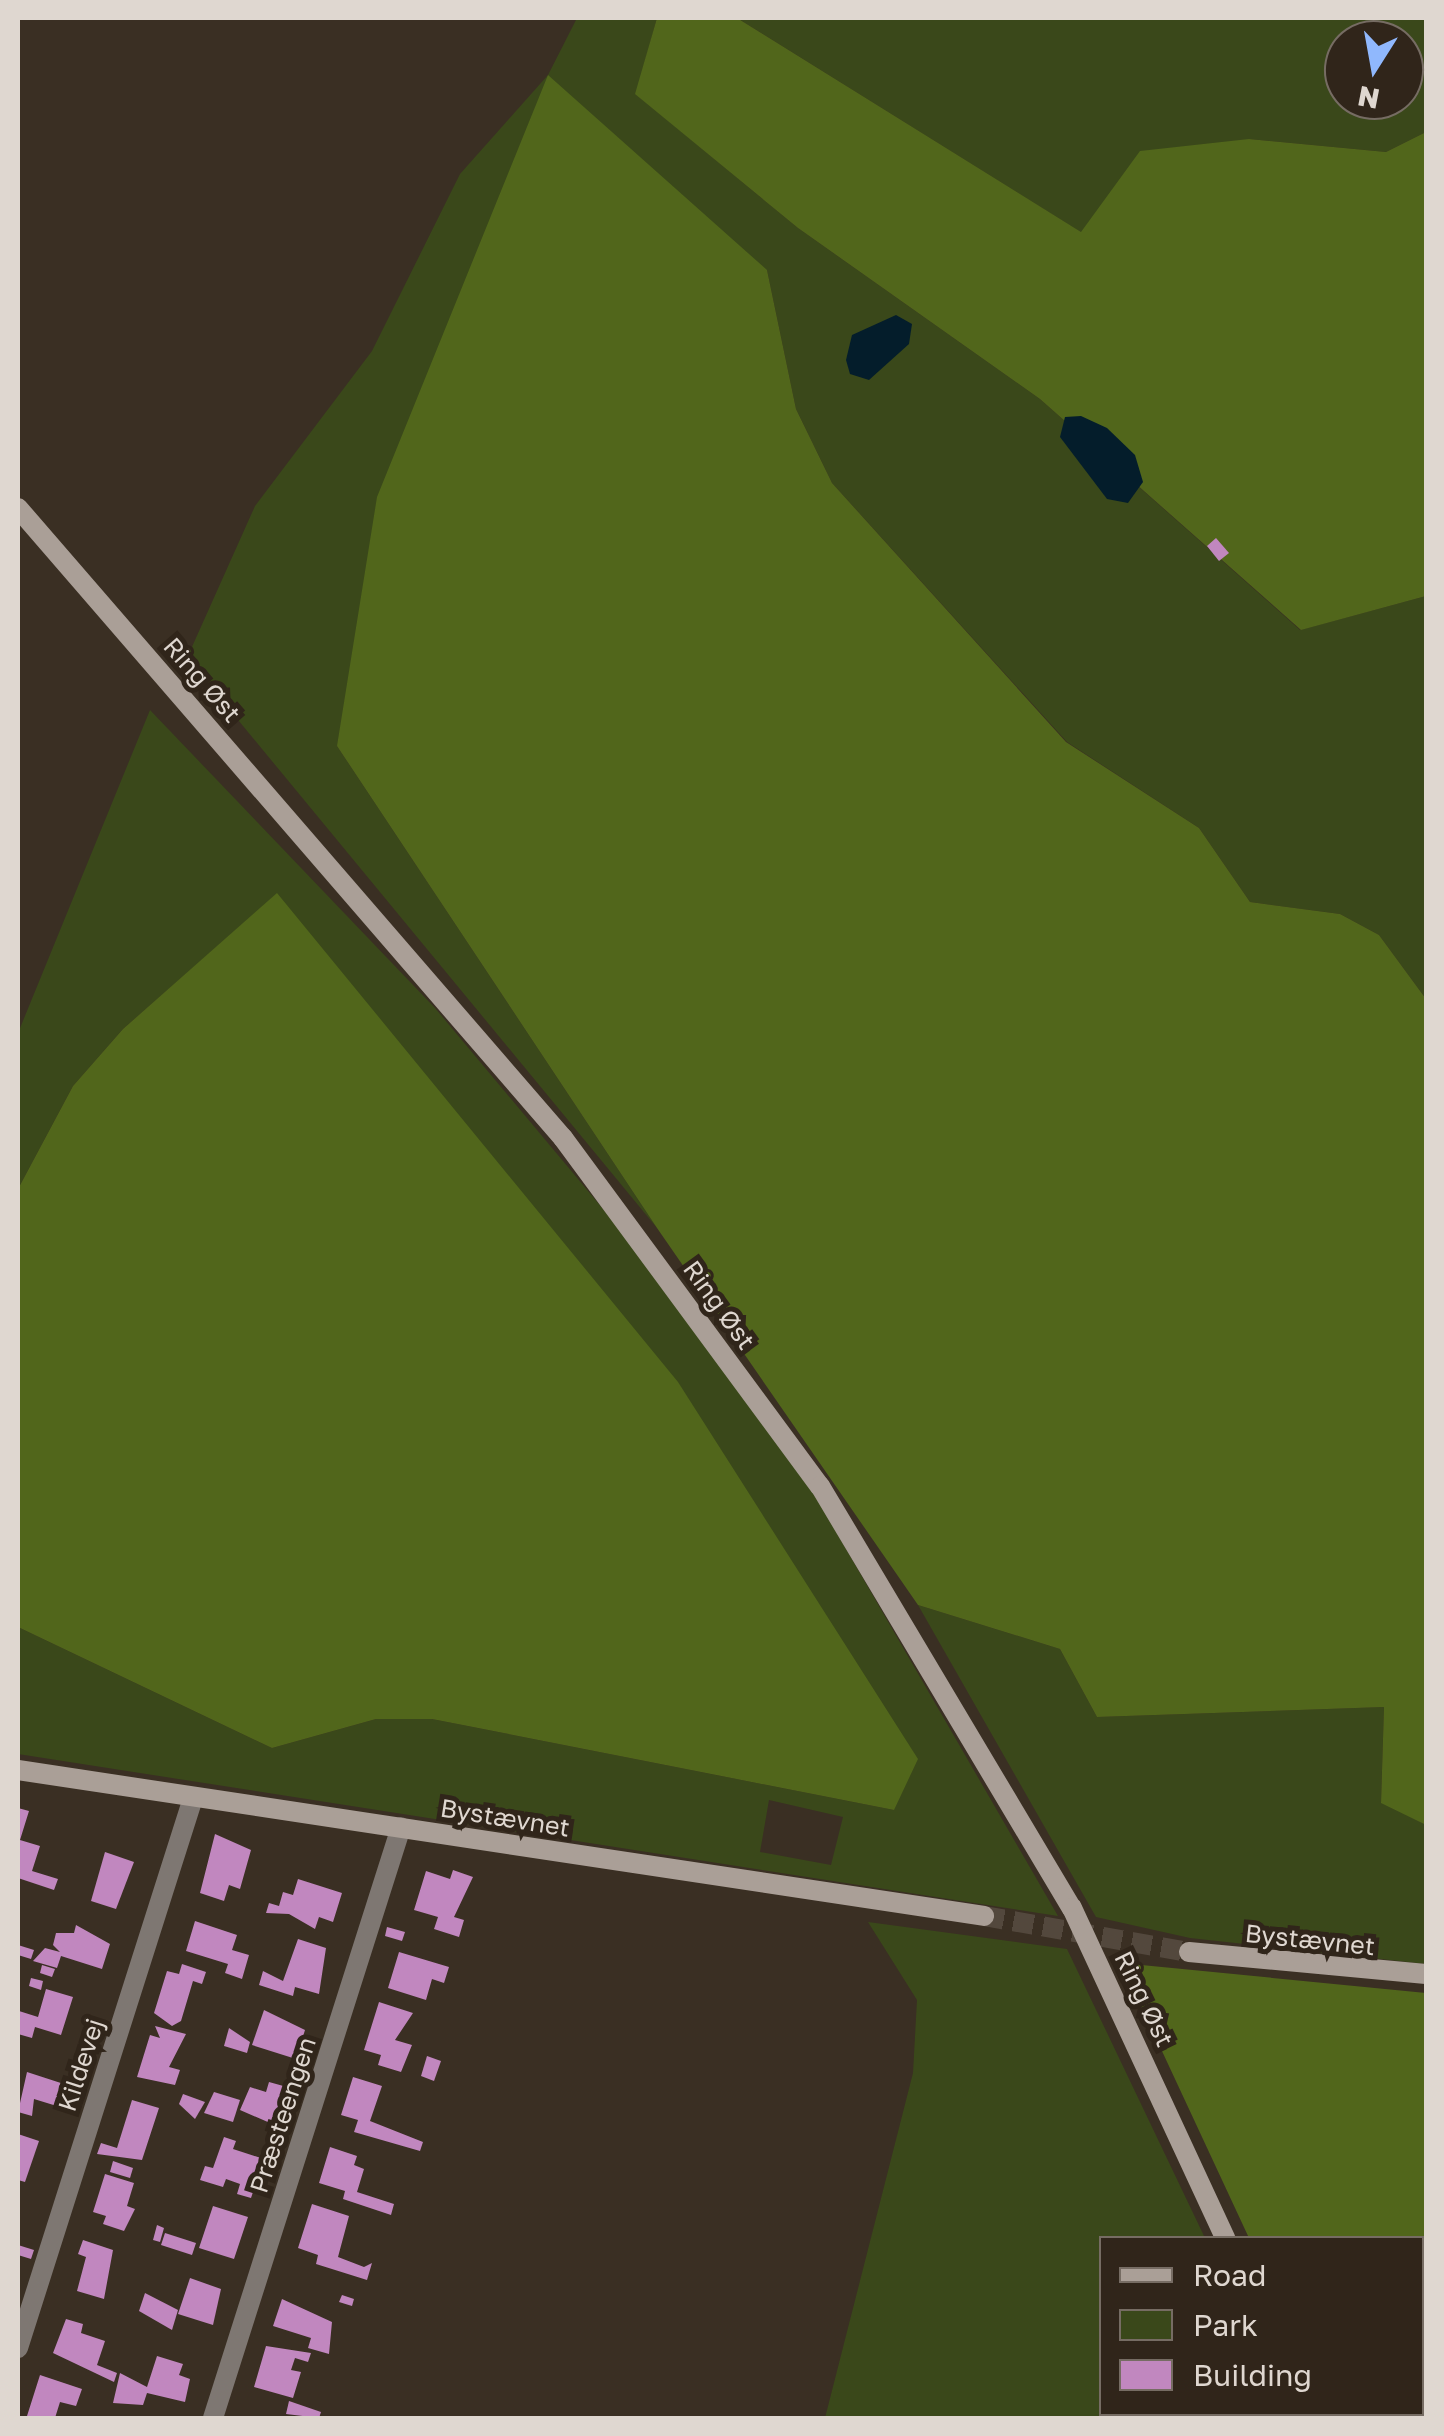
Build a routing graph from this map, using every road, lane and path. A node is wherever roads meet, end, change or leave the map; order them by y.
1 (18, 508) edge
2 (18, 1770) edge
3 (193, 1798) junction
4 (401, 1827) junction
5 (984, 1916) tunnel mouth
6 (1189, 1952) tunnel mouth
7 (1426, 1974) edge
8 (1223, 2236) edge
9 (18, 2348) edge
10 (214, 2418) edge

1 - 8 main road, Ring Øst
2 - 3 main road, Bystævnet
3 - 4 main road, Bystævnet
3 - 9 street, Kildevej
4 - 5 main road, Bystævnet
4 - 10 street, Præsteengen
6 - 7 main road, Bystævnet

